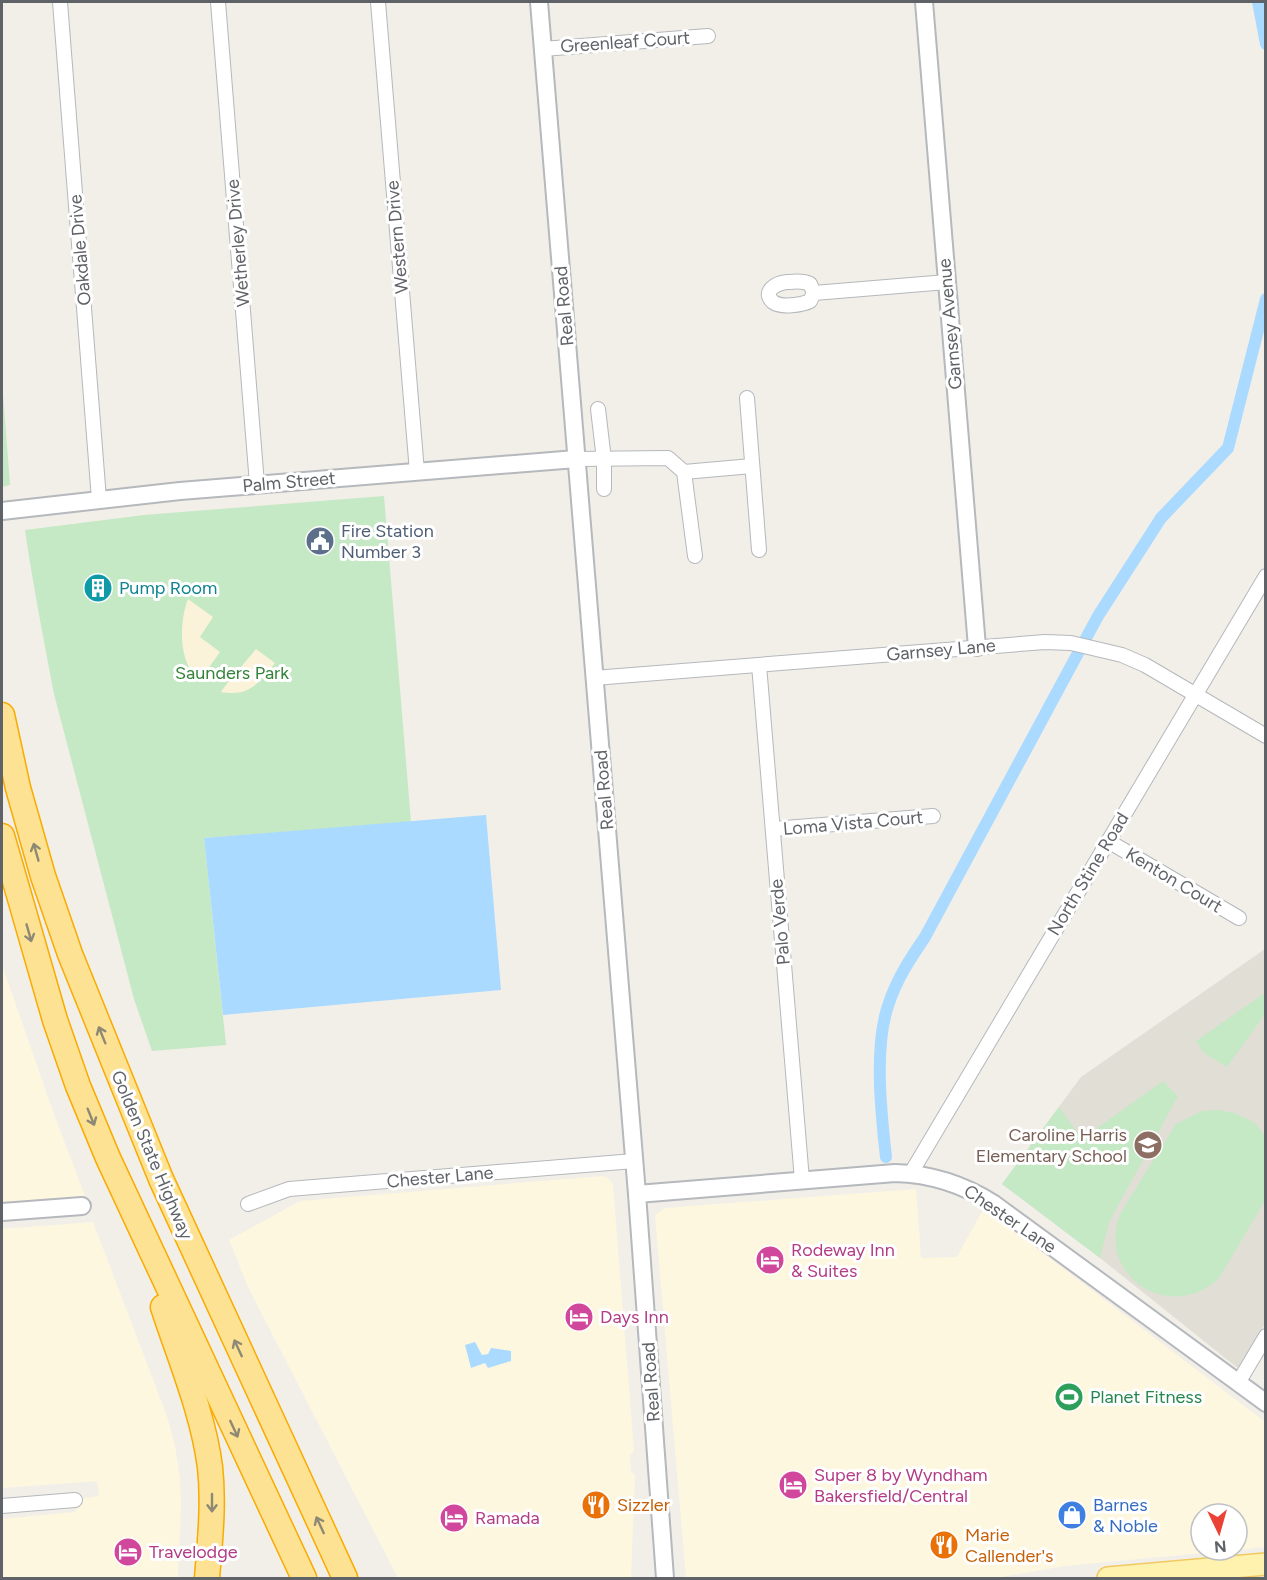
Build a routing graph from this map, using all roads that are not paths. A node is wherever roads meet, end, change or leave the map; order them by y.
1 (60, 2) edge
2 (218, 2) edge
3 (378, 2) edge
4 (539, 2) edge
5 (924, 2) edge
6 (708, 36) dead end
7 (543, 49) junction
8 (947, 282) junction
9 (814, 293) dead end
10 (747, 398) dead end
11 (598, 409) dead end
12 (576, 459) junction
13 (604, 460) junction
14 (752, 466) junction
15 (417, 471) junction
16 (684, 472) junction
17 (258, 484) junction
18 (604, 489) dead end
19 (99, 499) junction
20 (8, 510) edge
21 (759, 550) dead end
22 (695, 556) dead end
23 (1266, 576) edge
24 (977, 647) junction
25 (759, 665) junction
26 (594, 678) junction
27 (1195, 694) junction
28 (2, 716) edge
29 (1266, 736) edge
30 (933, 816) dead end
31 (773, 829) junction
32 (2, 836) edge
33 (1108, 841) junction
34 (1239, 918) dead end
35 (634, 1161) junction
36 (911, 1173) junction
37 (802, 1180) junction
38 (637, 1194) junction
39 (248, 1204) dead end
40 (130, 1205) junction
41 (82, 1206) dead end
42 (2, 1212) edge
43 (1266, 1336) edge
44 (1238, 1383) junction
45 (1266, 1403) edge
46 (75, 1500) dead end
47 (2, 1506) edge
48 (1266, 1564) edge
49 (1132, 1577) edge
50 (207, 1578) edge
51 (304, 1578) edge
52 (345, 1578) edge
53 (665, 1578) edge
54 (1108, 1578) edge

1 - 19 street, Oakdale Drive
2 - 17 street, Wetherley Drive
3 - 15 street, Western Drive
4 - 7 street, Real Road
5 - 8 street, Garnsey Avenue
6 - 7 street, Greenleaf Court
7 - 12 street, Real Road
8 - 9 street
8 - 24 street, Garnsey Avenue
10 - 14 street
11 - 13 street
12 - 13 street
12 - 15 street, Palm Street
12 - 26 street, Real Road
13 - 16 street
13 - 18 street
14 - 16 street
14 - 21 street
15 - 17 street, Palm Street
16 - 22 street
17 - 19 street, Palm Street
19 - 20 street, Palm Street
23 - 27 street, North Stine Road
24 - 25 street, Garnsey Lane
24 - 27 street, Garnsey Lane
25 - 26 street, Garnsey Lane
25 - 31 street, Palo Verde
26 - 35 street, Real Road
27 - 29 street, Garnsey Lane
27 - 33 street, North Stine Road
52 -> 28 highway, Golden State Highway
30 - 31 street, Loma Vista Court
31 - 37 street, Palo Verde
32 -> 40 highway
33 - 34 street, Kenton Court
33 - 36 street, North Stine Road
35 - 38 street, Real Road
35 - 39 street, Chester Lane
36 - 37 street, Chester Lane
36 - 44 street, Chester Lane
37 - 38 street, Chester Lane
38 - 53 street, Real Road
40 -> 50 highway
40 -> 51 highway
41 - 42 street
43 - 44 street
44 - 45 street, Chester Lane
46 - 47 street
48 - 49 main road
49 - 54 main road

